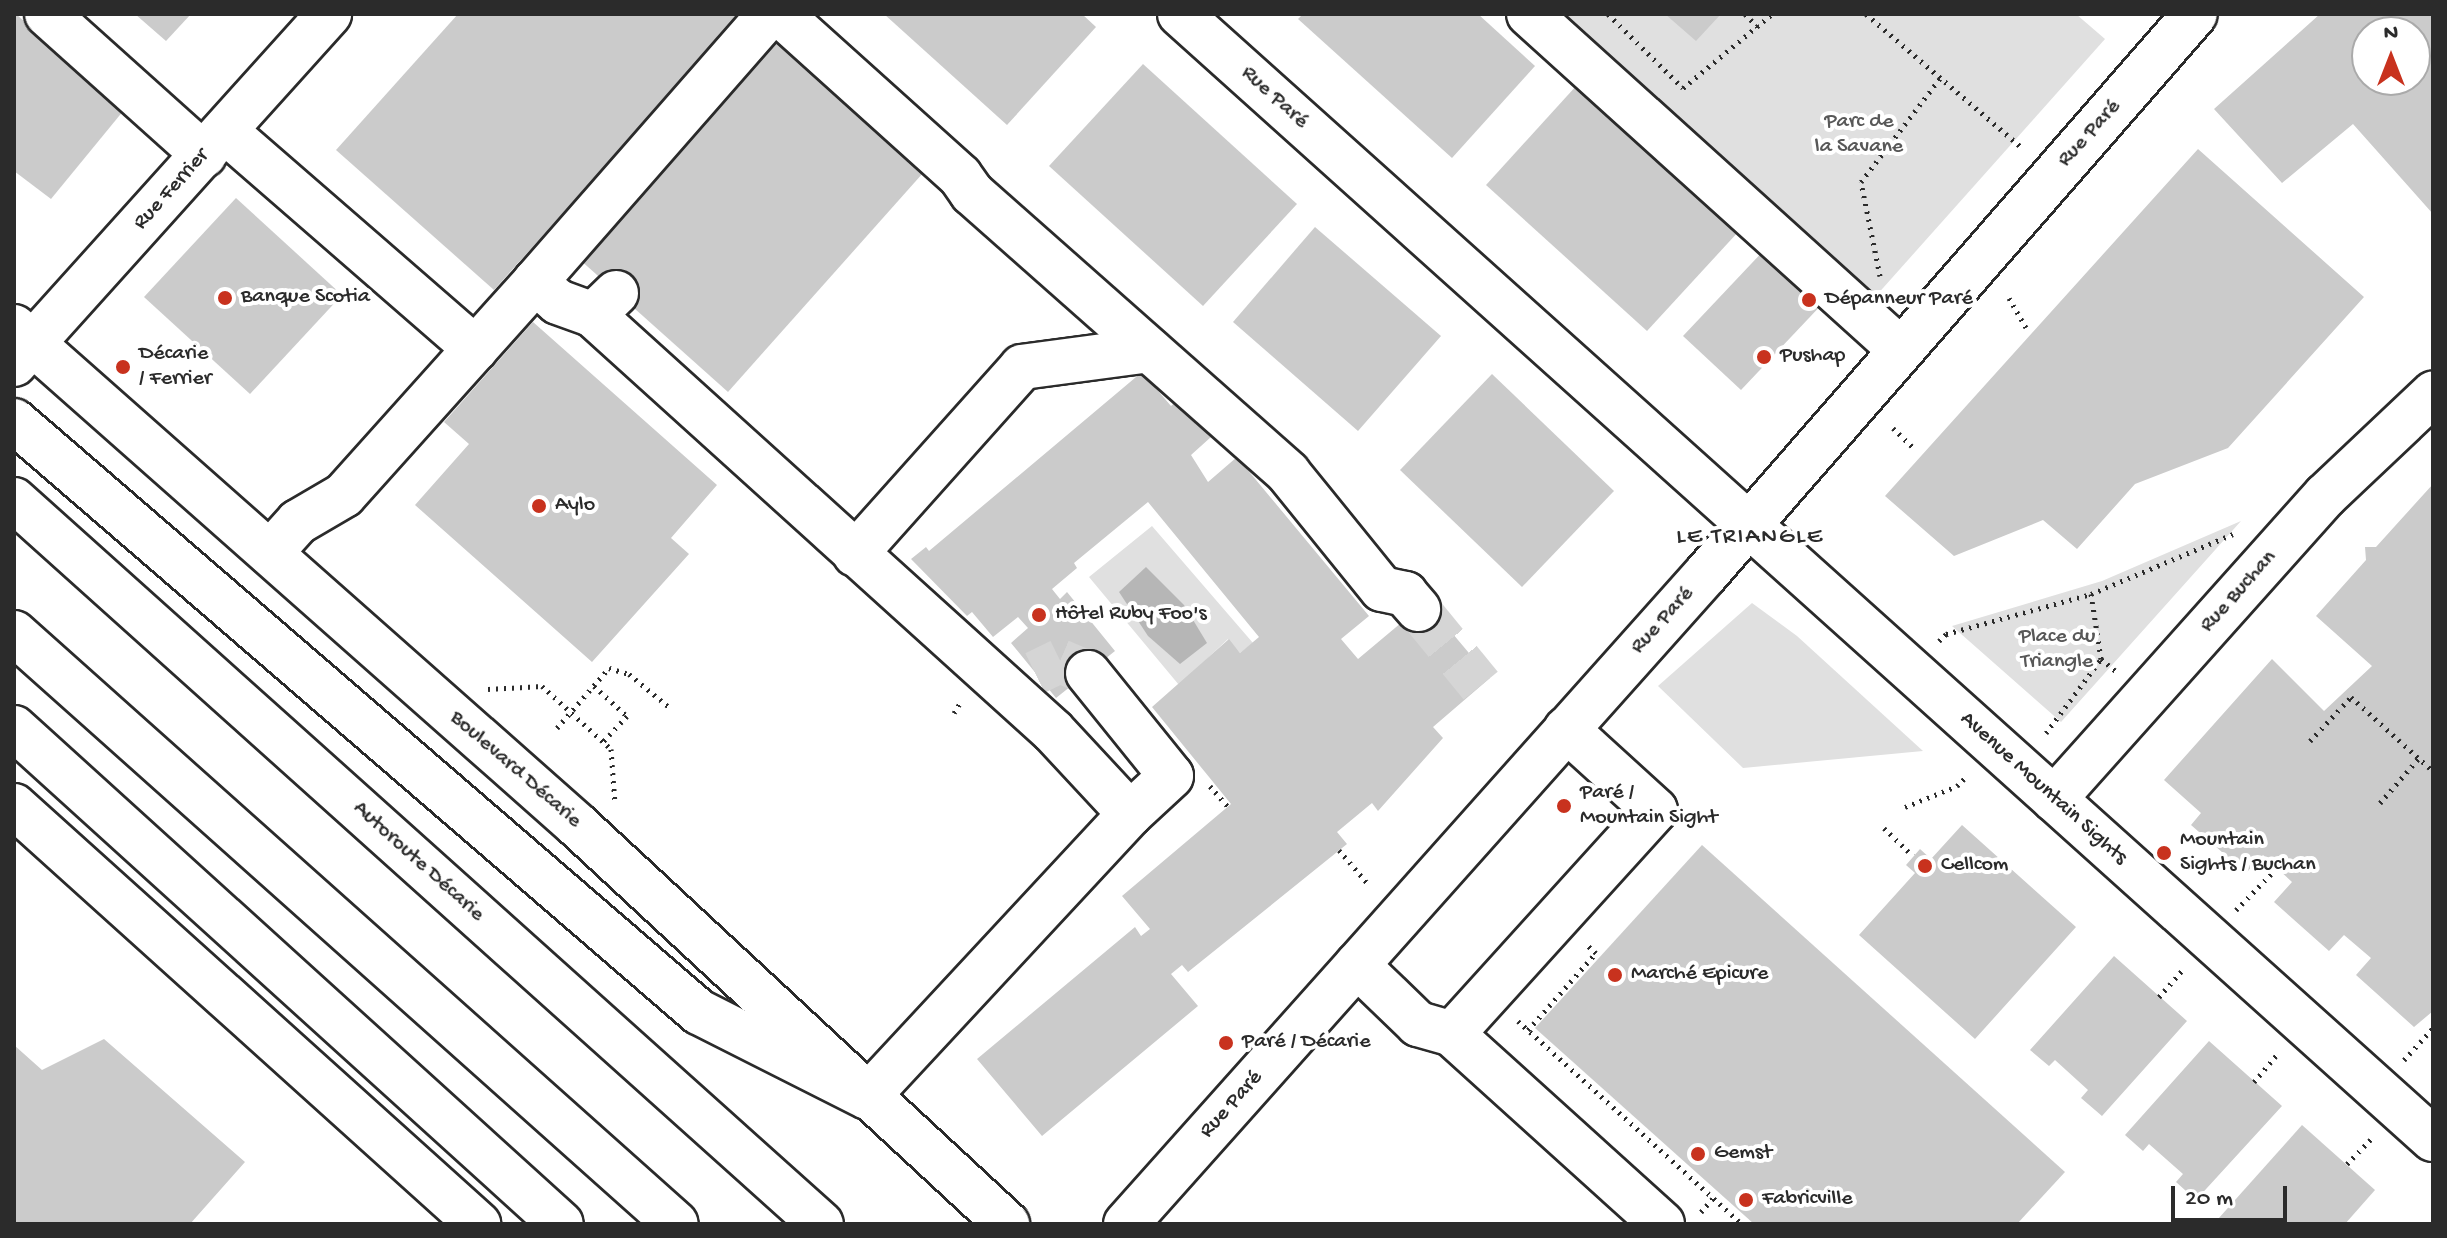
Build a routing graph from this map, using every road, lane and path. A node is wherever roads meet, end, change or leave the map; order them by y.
1 (47, 14) edge
2 (329, 14) edge
3 (770, 14) edge
4 (780, 14) edge
5 (1180, 14) edge
6 (1529, 14) edge
7 (1608, 14) edge
8 (1745, 14) edge
9 (1772, 14) edge
10 (1866, 14) edge
11 (2195, 14) edge
12 (1758, 27) junction
13 (1941, 77) junction
14 (214, 143) junction
15 (2021, 147) dead end
16 (535, 282) junction
17 (1883, 288) dead end
18 (2009, 298) dead end
19 (2026, 328) dead end
20 (20, 345) edge
21 (476, 349) junction
22 (1900, 349) junction
23 (1149, 350) junction
24 (2433, 394) edge
25 (14, 421) edge
26 (1893, 428) dead end
27 (1654, 439) joint
28 (1915, 449) dead end
29 (14, 500) edge
30 (1749, 524) junction
31 (2244, 530) dead end
32 (270, 553) junction
33 (855, 554) junction
34 (2091, 594) junction
35 (1418, 609) tunnel mouth
36 (14, 633) edge
37 (1946, 634) dead end
38 (2101, 659) junction
39 (2117, 671) dead end
40 (1088, 673) tunnel mouth
41 (594, 686) junction
42 (488, 689) dead end
43 (669, 707) dead end
44 (571, 712) junction
45 (14, 728) edge
46 (557, 728) dead end
47 (1566, 729) junction
48 (2046, 733) dead end
49 (2310, 741) dead end
50 (603, 742) junction
51 (2419, 758) junction
52 (2433, 771) edge
53 (1967, 776) dead end
54 (2054, 799) junction
55 (615, 803) dead end
56 (2380, 803) dead end
57 (14, 806) edge
58 (1905, 807) dead end
59 (1130, 814) junction
60 (1884, 828) dead end
61 (1339, 850) dead end
62 (1913, 856) dead end
63 (2277, 868) dead end
64 (1368, 884) dead end
65 (2233, 914) dead end
66 (1582, 940) dead end
67 (1357, 965) junction
68 (2185, 968) dead end
69 (2159, 997) dead end
70 (2433, 1028) edge
71 (1452, 1034) junction
72 (2278, 1053) dead end
73 (2401, 1063) dead end
74 (2254, 1082) dead end
75 (867, 1097) junction
76 (2372, 1138) dead end
77 (2433, 1139) edge
78 (2347, 1164) dead end
79 (1738, 1210) dead end
80 (1732, 1214) junction
81 (478, 1224) edge
82 (561, 1224) edge
83 (676, 1224) edge
84 (821, 1224) edge
85 (1007, 1224) edge
86 (1126, 1224) edge
87 (1662, 1224) edge
88 (1742, 1224) edge

1 - 14 main road
2 - 14 main road, Rue Ferrier
3 - 16 main road
4 - 23 main road
5 - 27 main road, Rue Paré
6 - 22 main road
7 - 12 path
8 - 12 path
9 - 12 path
10 - 13 path
11 - 22 main road, Rue Paré
13 - 15 path
13 - 17 path
14 - 20 main road, Rue Ferrier
14 - 21 main road
16 - 21 main road
16 - 33 main road
18 - 19 path
20 - 32 main road, Boulevard Décarie
21 - 32 main road
22 - 30 main road, Rue Paré
23 - 33 main road
23 - 35 main road
24 - 54 main road, Rue Buchan
25 - 75 main road
26 - 28 path
27 - 30 main road, Avenue Mountain Sights
29 - 84 main road, Autoroute Décarie
30 - 47 main road, Rue Paré
30 - 54 main road, Avenue Mountain Sights
31 - 34 path
32 - 75 main road, Boulevard Décarie
33 - 59 main road
34 - 37 path
34 - 38 path
36 - 83 main road
38 - 39 path
38 - 48 path
40 - 59 main road
41 - 43 path
41 - 44 path
41 - 50 path
42 - 44 path
44 - 46 path
44 - 50 path
45 - 82 main road
47 - 67 main road, Rue Paré
47 - 71 main road
49 - 51 path
50 - 55 path
51 - 52 path
51 - 56 path
53 - 58 path
54 - 77 main road, Avenue Mountain Sights
57 - 81 main road
59 - 75 main road
60 - 62 path
61 - 64 path
63 - 65 path
66 - 80 path
67 - 71 main road
67 - 86 main road, Rue Paré
68 - 69 path
70 - 73 path
71 - 87 main road
72 - 74 path
75 - 85 main road, Boulevard Décarie
76 - 78 path
79 - 80 path
80 - 88 path

